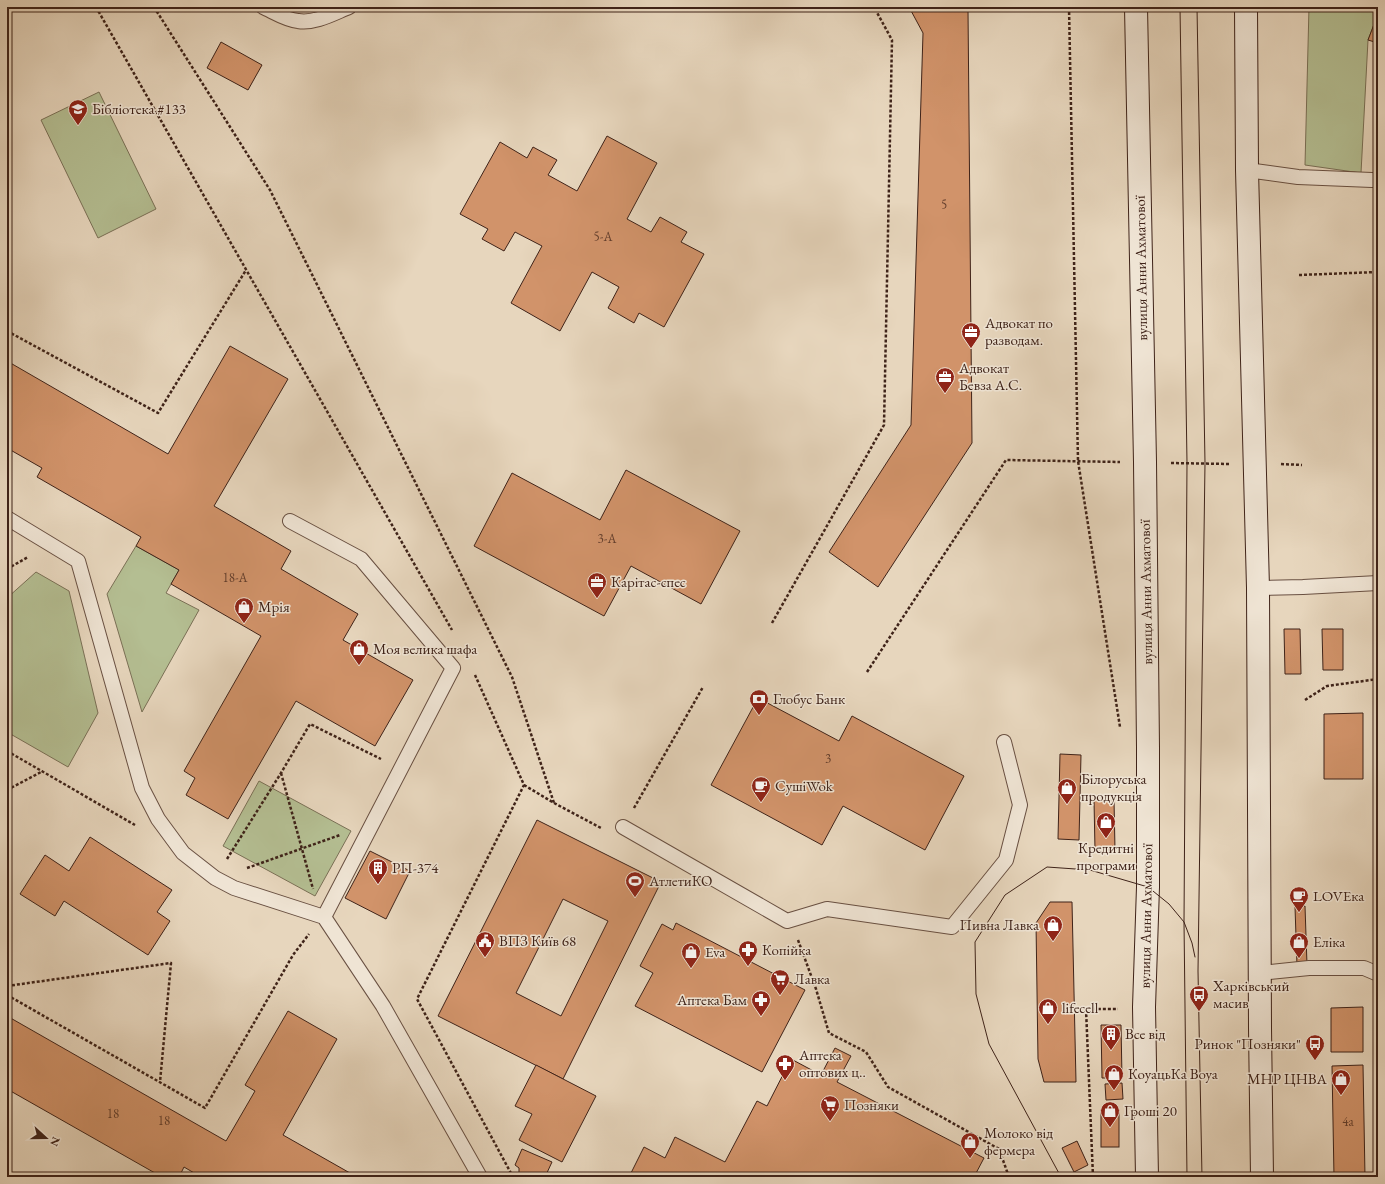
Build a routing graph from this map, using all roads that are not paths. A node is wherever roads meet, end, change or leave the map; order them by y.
1 (263, 7) edge
2 (349, 7) edge
3 (1136, 7) edge
4 (1246, 7) edge
5 (1247, 170) junction
6 (1372, 180) dead end
7 (7, 518) edge
8 (290, 521) dead end
9 (1378, 583) edge
10 (1258, 588) junction
11 (1004, 742) dead end
12 (623, 827) road end
13 (324, 917) junction
14 (1260, 973) junction
15 (1378, 974) edge
16 (480, 1177) edge
17 (1147, 1177) edge
18 (1262, 1177) edge

1 - 2 lane
3 - 17 main road, вулиця Анни Ахматової
4 - 5 main road
5 - 6 lane
5 - 10 main road
7 - 13 lane
8 - 13 lane
9 - 10 lane
10 - 14 main road
11 - 12 lane
13 - 16 lane
14 - 15 lane
14 - 18 main road

